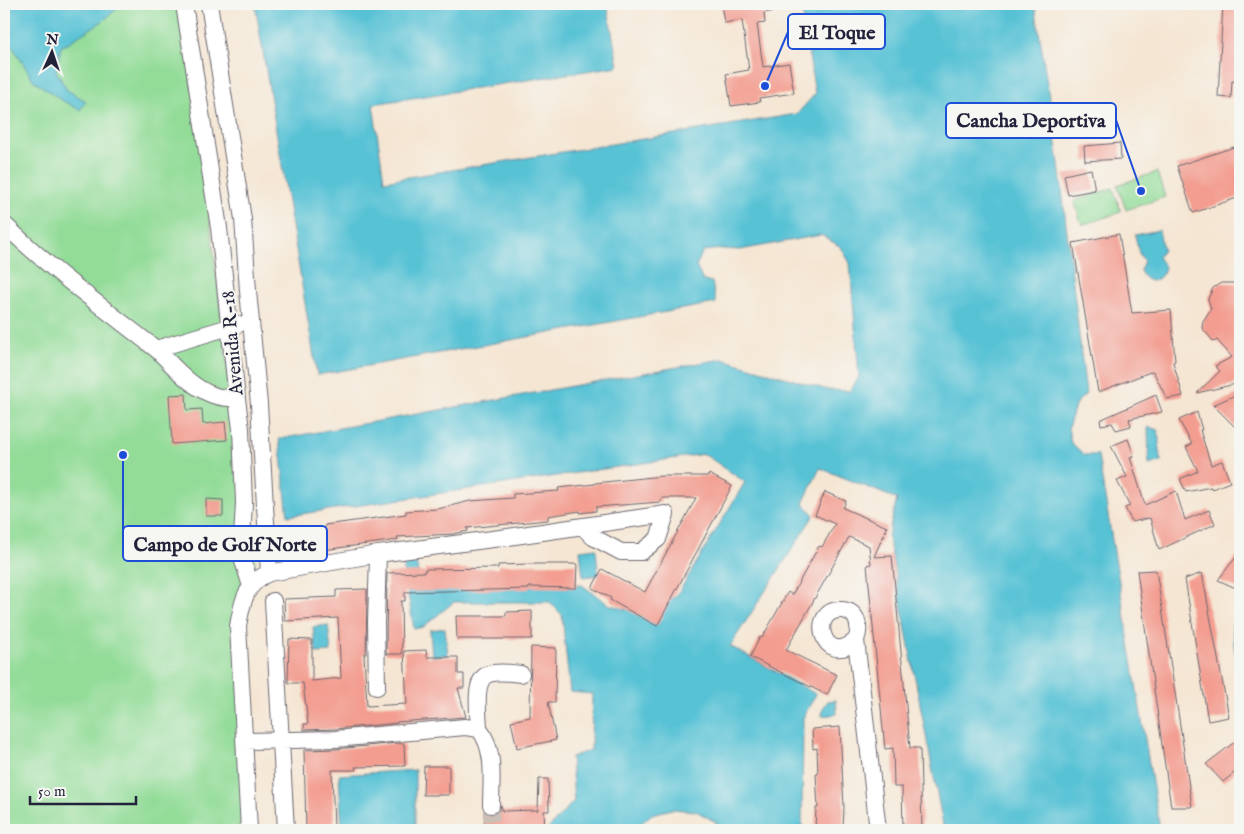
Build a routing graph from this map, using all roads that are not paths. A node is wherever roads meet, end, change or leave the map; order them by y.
1 (184, 4) edge
2 (209, 4) edge
3 (4, 224) edge
4 (251, 320) junction
5 (229, 326) junction
6 (156, 348) junction
7 (238, 403) junction
8 (259, 404) junction
9 (582, 526) dead end
10 (378, 554) junction
11 (269, 574) junction
12 (251, 586) junction
13 (273, 601) dead end
14 (856, 640) dead end
15 (521, 674) dead end
16 (377, 687) dead end
17 (479, 729) junction
18 (244, 741) junction
19 (281, 741) junction
20 (492, 805) tunnel mouth
21 (249, 830) edge
22 (286, 830) edge
23 (878, 830) edge

1 - 5 street, Avenida R-18
2 - 4 street, Avenida R-18
3 - 6 street
4 - 5 street
4 - 8 street, Avenida R-18
5 - 6 street
5 - 7 street, Avenida R-18
6 - 7 street
7 - 8 street, Avenida R-18
7 - 12 street
8 - 11 street
9 - 10 street
10 - 11 street
10 - 16 street
11 - 12 street
12 - 18 street
13 - 19 street
14 - 23 street
15 - 17 street
17 - 19 street
17 - 20 street
18 - 19 street
18 - 21 street
19 - 22 street

